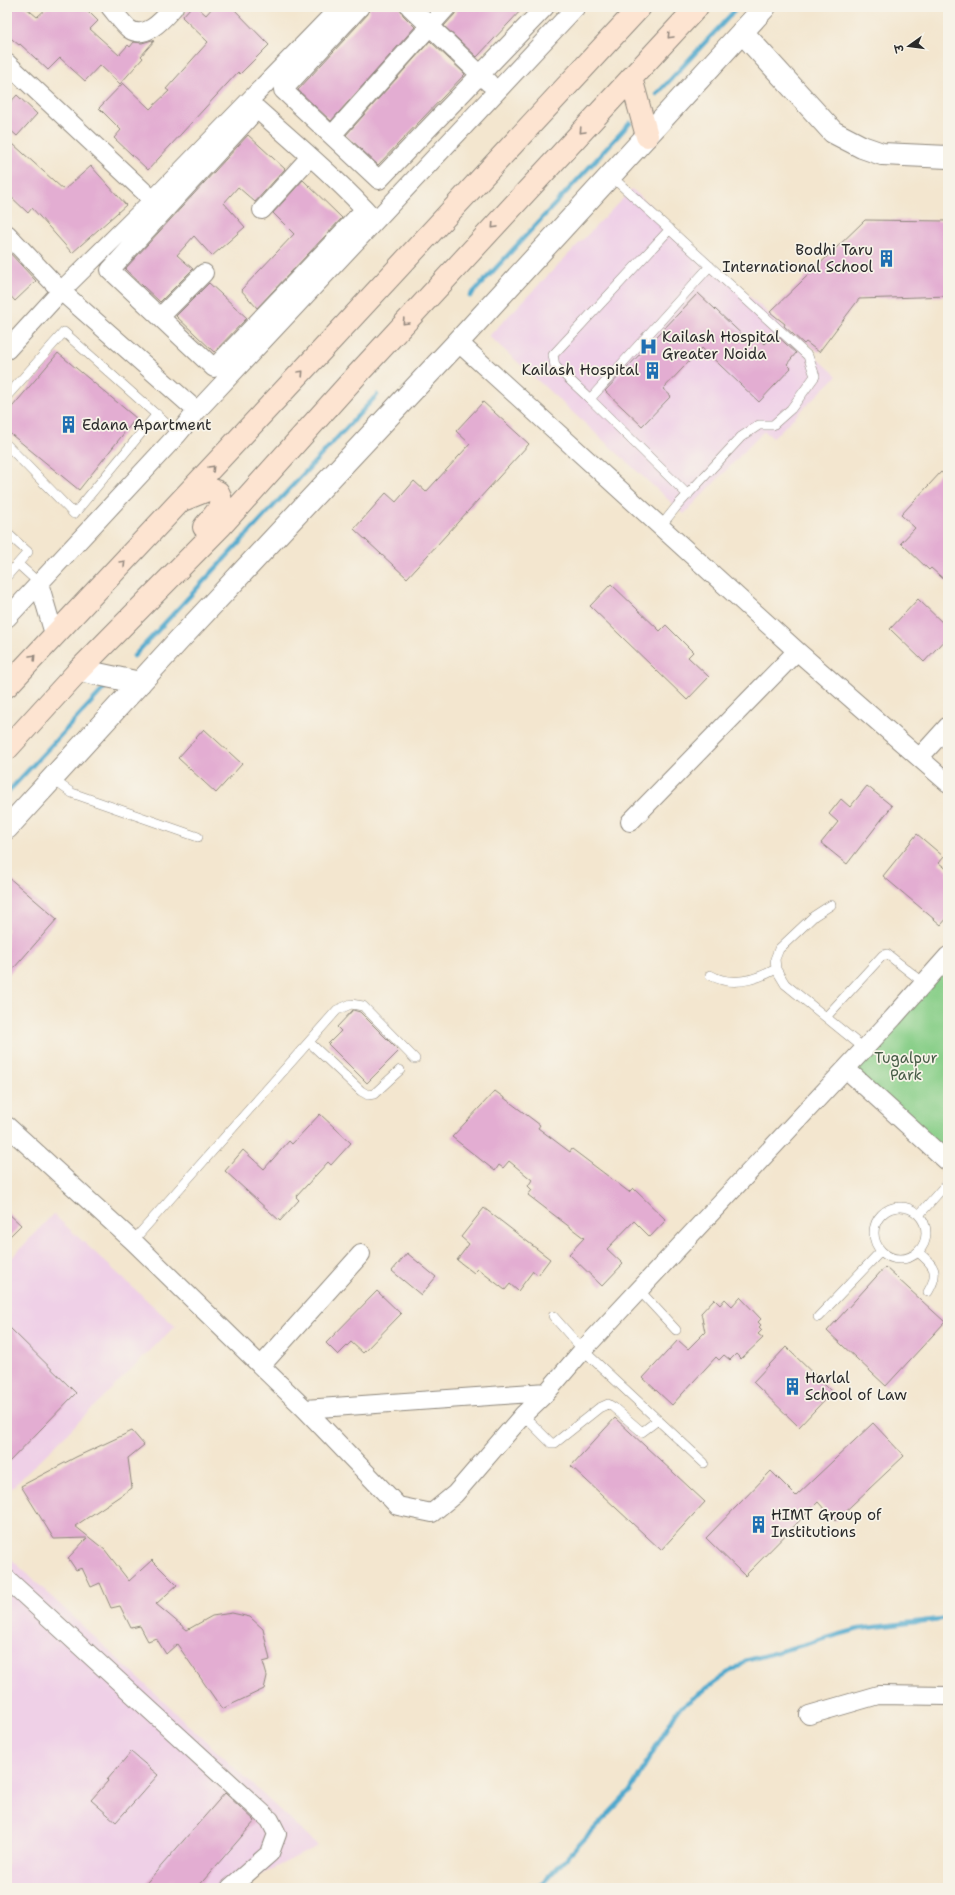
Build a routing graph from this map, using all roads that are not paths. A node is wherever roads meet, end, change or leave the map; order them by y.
1 (110, 7) edge
2 (174, 7) edge
3 (340, 7) edge
4 (360, 7) edge
5 (410, 7) edge
6 (447, 7) edge
7 (545, 7) edge
8 (576, 7) edge
9 (640, 7) edge
10 (697, 7) edge
11 (765, 7) edge
12 (430, 26) junction
13 (742, 32) junction
14 (7, 63) edge
15 (481, 74) junction
16 (631, 78) junction
17 (496, 91) junction
18 (332, 135) junction
19 (648, 136) junction
20 (310, 157) junction
21 (948, 157) edge
22 (611, 176) junction
23 (153, 200) junction
24 (262, 210) dead end
25 (370, 214) junction
26 (670, 229) junction
27 (7, 234) edge
28 (710, 266) junction
29 (204, 273) dead end
30 (61, 291) junction
31 (160, 317) junction
32 (458, 342) junction
33 (7, 350) edge
34 (214, 368) junction
35 (227, 381) junction
36 (7, 396) edge
37 (590, 399) junction
38 (197, 411) junction
39 (158, 414) junction
40 (178, 434) junction
41 (7, 445) edge
42 (688, 495) junction
43 (181, 502) junction
44 (661, 526) junction
45 (7, 533) edge
46 (192, 556) junction
47 (18, 564) junction
48 (7, 576) edge
49 (40, 583) junction
50 (7, 618) edge
51 (54, 634) junction
52 (797, 651) junction
53 (79, 670) junction
54 (140, 683) junction
55 (7, 686) edge
56 (948, 726) edge
57 (7, 749) edge
58 (920, 757) junction
59 (52, 779) junction
60 (948, 783) edge
61 (630, 822) dead end
62 (7, 828) edge
63 (198, 837) dead end
64 (831, 905) dead end
65 (948, 956) edge
66 (776, 969) junction
67 (710, 975) dead end
68 (924, 983) junction
69 (826, 1017) junction
70 (309, 1042) junction
71 (865, 1049) junction
72 (415, 1059) dead end
73 (846, 1069) junction
74 (400, 1070) dead end
75 (7, 1126) edge
76 (948, 1162) edge
77 (948, 1182) edge
78 (919, 1215) junction
79 (133, 1241) junction
80 (881, 1251) junction
81 (918, 1252) junction
82 (361, 1254) dead end
83 (640, 1291) junction
84 (928, 1292) dead end
85 (553, 1316) dead end
86 (818, 1317) dead end
87 (676, 1330) dead end
88 (583, 1350) junction
89 (261, 1366) junction
90 (547, 1392) junction
91 (305, 1409) junction
92 (524, 1415) junction
93 (658, 1420) junction
94 (704, 1463) dead end
95 (7, 1579) edge
96 (948, 1696) edge
97 (809, 1715) dead end
98 (230, 1888) edge

1 - 2 street
3 - 23 street
4 - 18 street
5 - 12 street
6 - 12 street
7 - 15 street
8 - 17 street
43 -> 9 main road
10 -> 16 main road
11 - 13 street
12 - 15 street
12 - 18 street
13 - 19 street
13 - 21 street
14 - 23 street
15 - 17 street
15 - 18 street
16 - 19 main road
16 -> 46 main road
17 - 25 street
19 - 22 street
20 - 24 street
20 - 25 street
20 - 31 street
22 - 26 lane
22 - 32 street
23 - 30 street
25 - 34 street
25 - 35 street
26 - 28 lane
26 - 37 lane
27 - 30 street
28 - 37 lane
28 - 42 lane
29 - 31 street
30 - 33 street
30 - 38 street
31 - 34 street
32 - 44 street
32 - 54 street
34 - 35 street
35 - 38 street
36 - 39 lane
37 - 42 lane
38 - 40 street
39 - 40 lane
39 - 41 lane
40 - 49 street
42 - 44 lane
43 - 46 main road
51 -> 43 main road
44 - 52 street
45 - 47 lane
46 - 53 main road
47 - 48 lane
47 - 49 lane
49 - 50 street
49 - 51 street
55 -> 51 main road
52 - 58 street
52 - 61 street
53 - 54 street
53 - 57 main road
54 - 59 street
56 - 58 street
58 - 60 street
59 - 62 street
59 - 63 lane
64 - 66 lane
65 - 68 street
66 - 67 lane
66 - 69 lane
68 - 69 lane
68 - 71 street
69 - 71 lane
70 - 72 lane
70 - 74 lane
70 - 79 lane
71 - 73 street
73 - 76 street
73 - 83 street
75 - 79 street
77 - 78 lane
78 - 80 lane
78 - 81 lane
79 - 89 street
80 - 81 lane
80 - 86 lane
81 - 84 lane
82 - 89 street
83 - 87 lane
83 - 88 street
85 - 88 lane
88 - 90 street
88 - 93 lane
89 - 91 street
90 - 91 street
90 - 92 street
91 - 92 street
92 - 93 lane
93 - 94 lane
95 - 98 street
96 - 97 street

